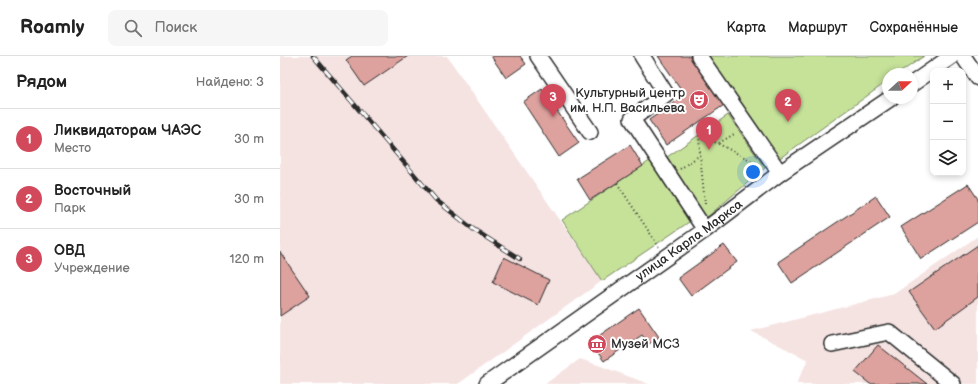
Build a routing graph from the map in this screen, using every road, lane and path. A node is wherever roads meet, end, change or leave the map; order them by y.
1 (538, 56) edge
2 (642, 56) edge
3 (952, 56) edge
4 (963, 56) edge
5 (703, 57) edge
6 (978, 78) edge
7 (918, 80) edge
8 (882, 104) edge
9 (739, 131) dead end
10 (590, 132) dead end
11 (719, 144) junction
12 (700, 155) junction
13 (759, 164) dead end
14 (676, 171) dead end
15 (780, 173) junction
16 (617, 183) dead end
17 (705, 210) dead end
18 (705, 230) junction
19 (661, 250) dead end
20 (832, 344) dead end
21 (487, 384) edge
22 (953, 384) edge

1 - 10 street
2 - 18 street
3 - 7 street
4 - 6 street
5 - 15 street
8 - 15 street, улица Карла Маркса
9 - 11 path
11 - 12 path
11 - 13 path
12 - 14 path
12 - 17 path
15 - 18 street, улица Карла Маркса
16 - 19 path
18 - 21 street, улица Карла Маркса
20 - 22 street

